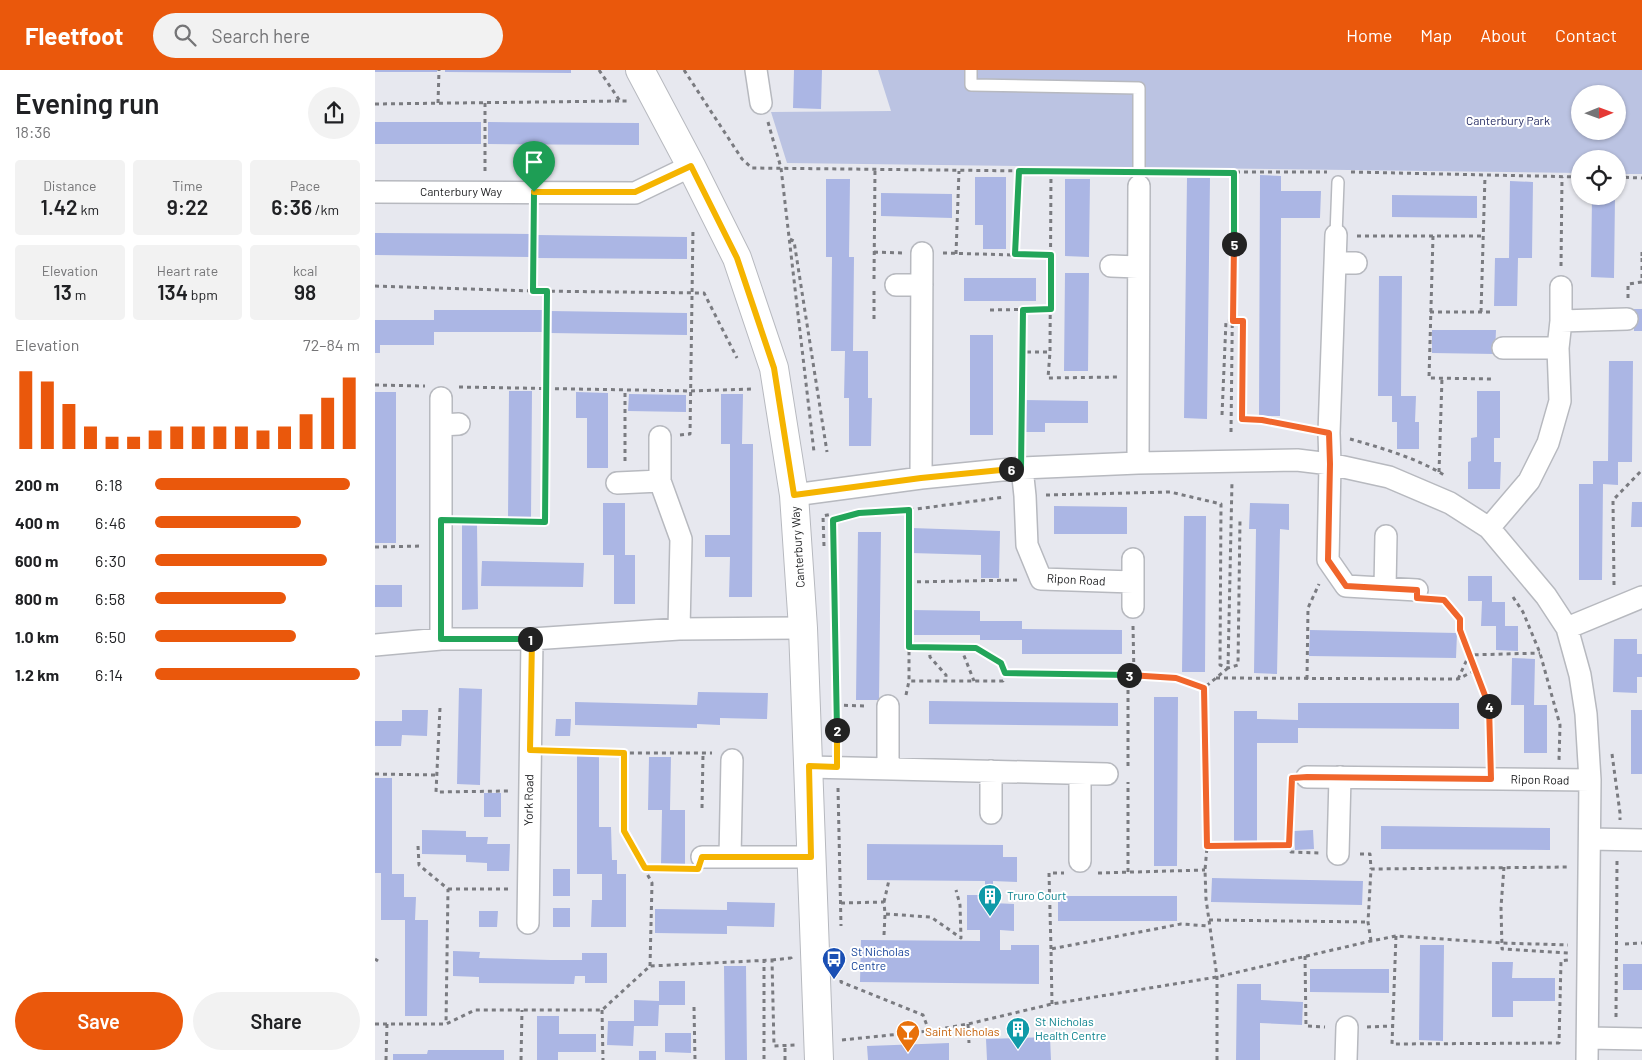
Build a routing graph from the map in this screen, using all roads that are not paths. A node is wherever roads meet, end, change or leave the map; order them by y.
1 (640, 70) edge
2 (755, 70) edge
3 (971, 70) edge
4 (761, 103) road end
5 (691, 166) junction
6 (1139, 179) joint
7 (1337, 182) dead end
8 (375, 192) edge
9 (1336, 235) joint
10 (922, 253) dead end
11 (1335, 263) junction
12 (1357, 263) dead end
13 (1111, 266) dead end
14 (1138, 267) junction
15 (896, 285) dead end
16 (922, 286) junction
17 (1561, 286) road end
18 (1627, 319) dead end
19 (1561, 321) junction
20 (1503, 348) dead end
21 (1558, 348) junction
22 (441, 398) dead end
23 (660, 437) road end
24 (1138, 463) junction
25 (1330, 464) junction
26 (1021, 468) junction
27 (921, 478) junction
28 (660, 481) junction
29 (621, 483) road end
30 (794, 495) junction
31 (1489, 528) junction
32 (1386, 536) dead end
33 (1133, 559) dead end
34 (1133, 582) junction
35 (1385, 588) junction
36 (1417, 590) road end
37 (1642, 597) edge
38 (1133, 607) road end
39 (803, 628) junction
40 (1567, 628) junction
41 (679, 629) junction
42 (441, 639) junction
43 (532, 639) junction
44 (375, 646) edge
45 (888, 706) dead end
46 (723, 757) road end
47 (809, 766) junction
48 (888, 768) junction
49 (991, 771) junction
50 (1107, 774) dead end
51 (1080, 775) junction
52 (1307, 777) road end
53 (1339, 777) junction
54 (1591, 780) junction
55 (991, 813) dead end
56 (1590, 839) junction
57 (1642, 840) edge
58 (1338, 854) road end
59 (702, 857) road end
60 (730, 857) junction
61 (811, 857) junction
62 (1081, 869) road end
63 (528, 923) dead end
64 (1347, 1027) road end
65 (1588, 1038) junction
66 (1642, 1039) edge
67 (810, 1052) edge
68 (1346, 1060) edge
69 (1587, 1060) edge

1 - 5 street, Canterbury Way
2 - 4 street
3 - 6 lane
5 - 8 street, Canterbury Way
5 - 30 street, Canterbury Way
6 - 14 street
7 - 9 lane
9 - 11 street
10 - 16 street
11 - 12 street
11 - 25 street
13 - 14 street
14 - 24 street
15 - 16 street
16 - 27 street
17 - 19 street
18 - 19 street
19 - 21 street
20 - 21 street
21 - 31 street
22 - 42 street
23 - 28 street
24 - 25 street
24 - 26 street
25 - 31 street
25 - 35 street
26 - 27 street
26 - 34 street, Ripon Road
27 - 30 street
28 - 29 street
28 - 41 street
30 - 39 street, Canterbury Way
31 - 40 street
32 - 35 street
33 - 34 street
34 - 38 street
35 - 36 street
37 - 40 street
39 - 41 street
39 - 47 street, Canterbury Way
40 - 54 street
41 - 43 street
42 - 43 street
42 - 44 street
43 - 63 street, York Road
45 - 48 street
46 - 60 street
47 - 48 street
47 - 61 street, Canterbury Way
48 - 49 street
49 - 51 street
49 - 55 street
50 - 51 street
51 - 62 street
52 - 53 street, Ripon Road
53 - 54 street, Ripon Road
53 - 58 street
54 - 56 street
56 - 57 street
56 - 65 street
59 - 60 street
60 - 61 street
61 - 67 street, Canterbury Way
64 - 68 street
65 - 66 street
65 - 69 street

